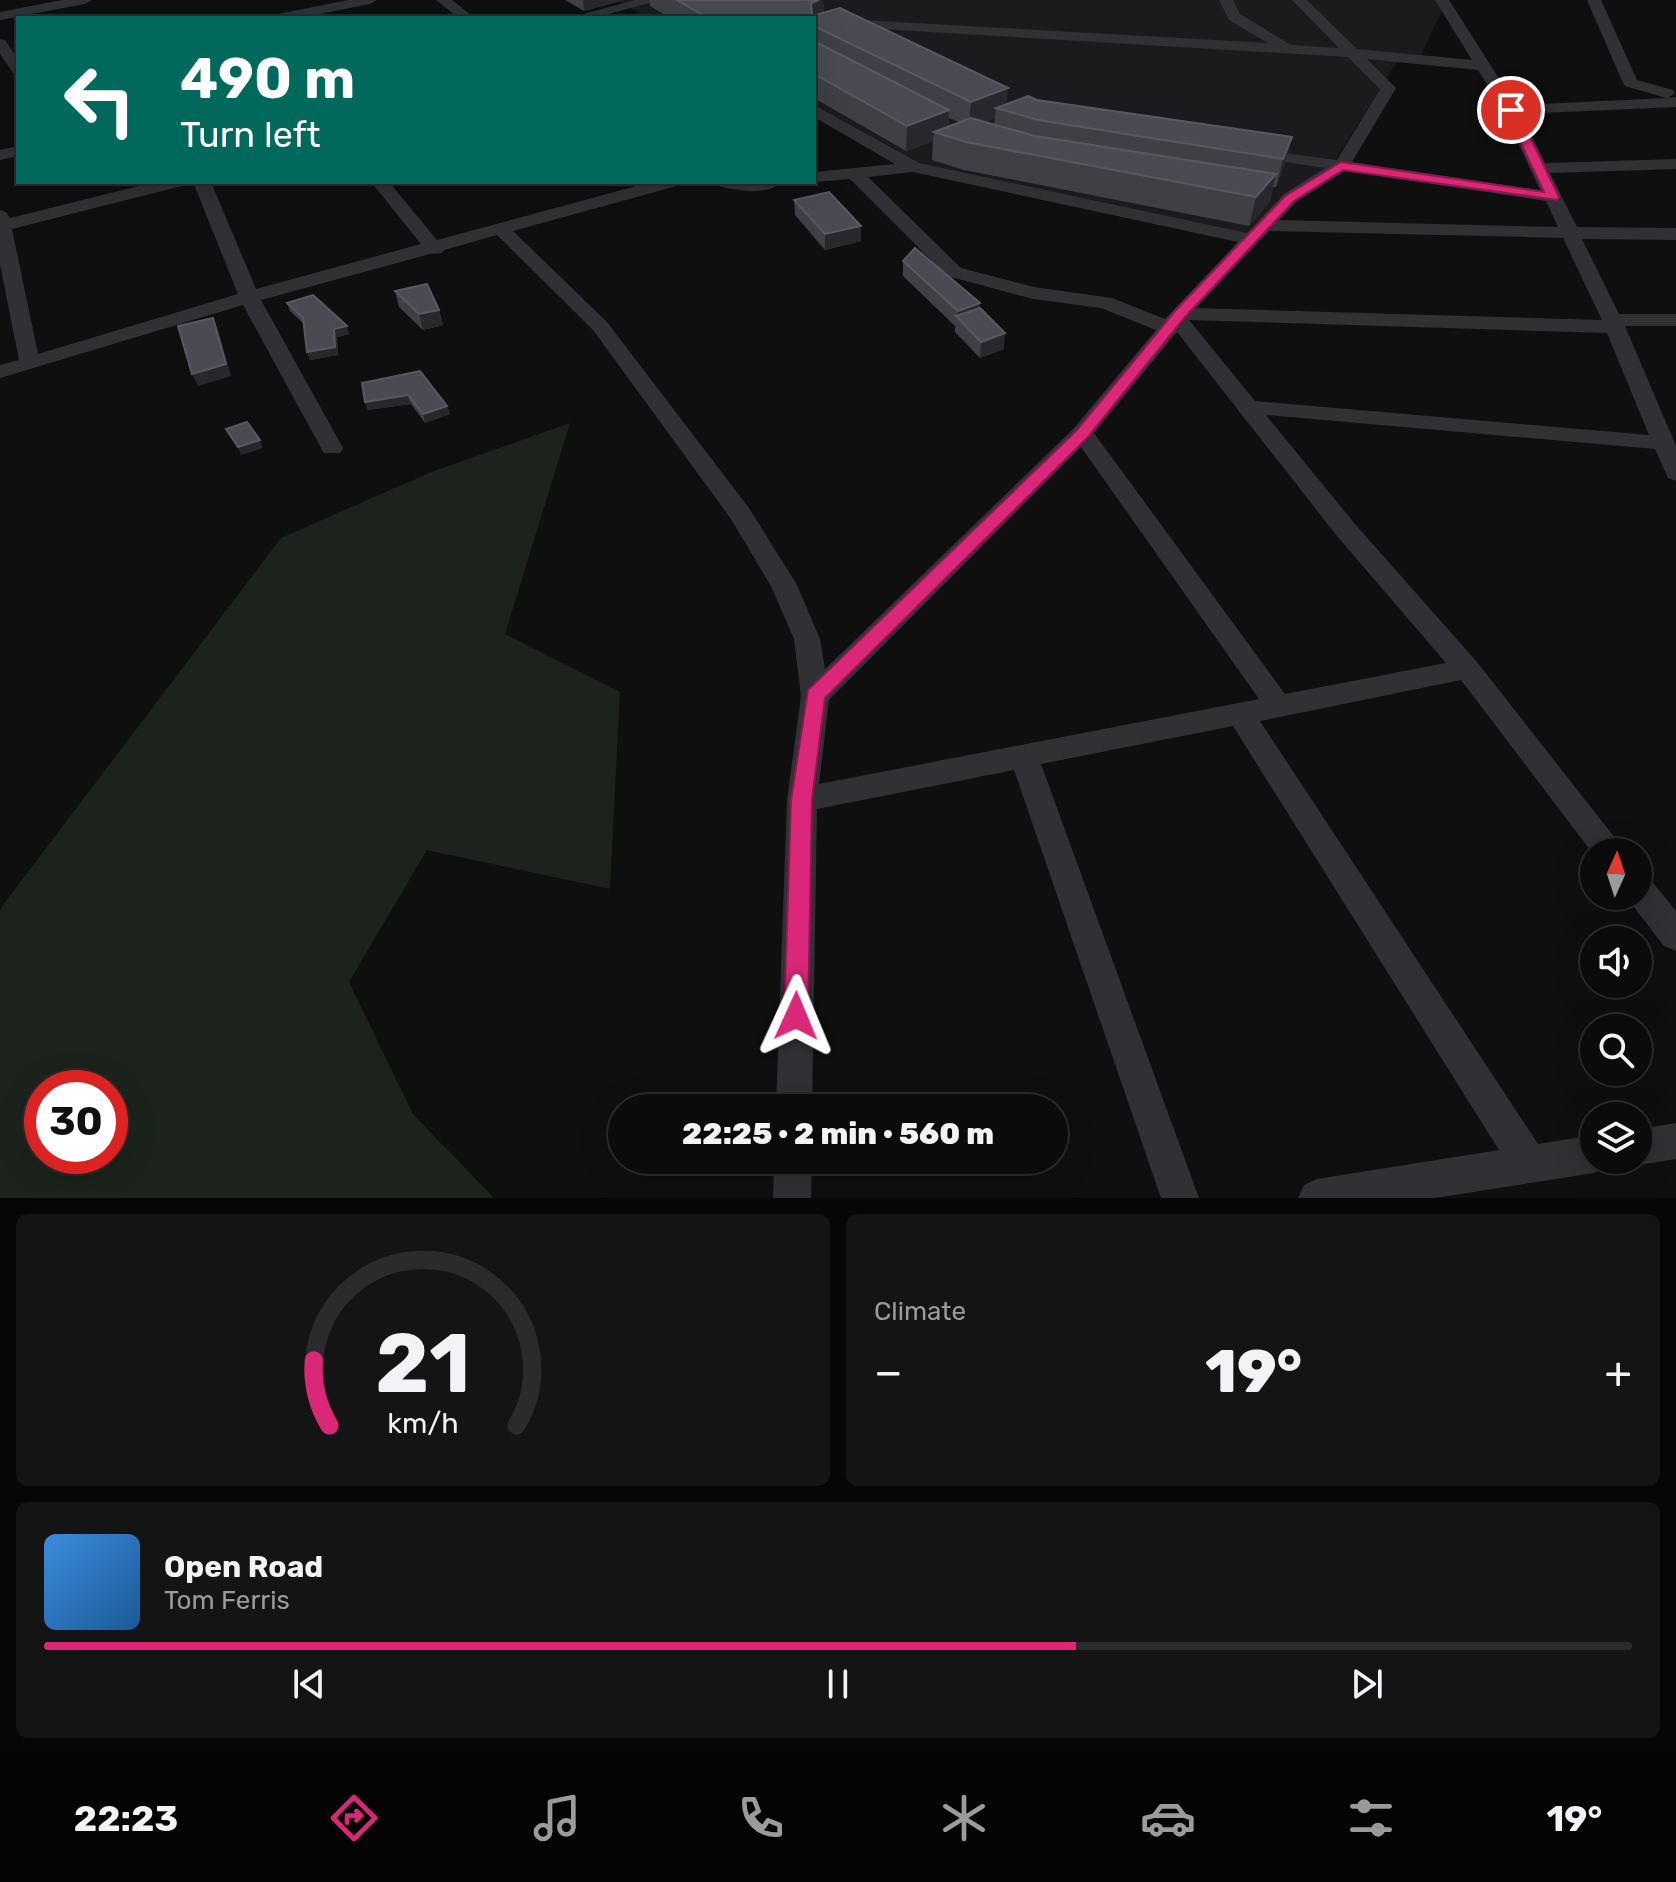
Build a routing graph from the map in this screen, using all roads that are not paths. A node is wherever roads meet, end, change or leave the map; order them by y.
1 (85, 0) edge
2 (370, 0) edge
3 (443, 0) edge
4 (653, 0) edge
5 (1226, 0) edge
6 (1299, 0) edge
7 (1442, 0) edge
8 (1594, 0) edge
9 (619, 3) edge
10 (310, 10) edge
11 (820, 12) edge
12 (0, 16) edge
13 (286, 16) edge
14 (465, 16) edge
15 (582, 16) edge
16 (643, 16) edge
17 (844, 23) junction
18 (816, 32) edge
19 (0, 43) edge
20 (886, 44) edge
21 (1289, 50) junction
22 (1355, 53) junction
23 (1486, 66) junction
24 (16, 67) edge
25 (1631, 83) junction
26 (1676, 96) edge
27 (1676, 102) edge
28 (1625, 103) junction
29 (1511, 110) junction
30 (816, 111) edge
31 (1234, 150) edge
32 (930, 152) dead end
33 (1676, 164) edge
34 (908, 165) junction
35 (1341, 166) junction
36 (1539, 168) junction
37 (853, 172) junction
38 (816, 177) edge
39 (167, 184) edge
40 (203, 184) edge
41 (382, 184) edge
42 (664, 184) edge
43 (732, 184) edge
44 (756, 184) edge
45 (1553, 197) junction
46 (1, 222) edge
47 (502, 230) junction
48 (1258, 232) junction
49 (1570, 234) junction
50 (1676, 234) edge
51 (435, 249) junction
52 (249, 297) junction
53 (1175, 320) junction
54 (1676, 320) edge
55 (1613, 324) junction
56 (30, 364) junction
57 (0, 372) edge
58 (1246, 407) junction
59 (1666, 432) edge
60 (1082, 433) junction
61 (332, 448) dead end
62 (1676, 473) edge
63 (1467, 669) junction
64 (815, 696) junction
65 (1278, 705) junction
66 (1239, 712) junction
67 (1023, 755) junction
68 (802, 800) junction
69 (1599, 838) edge
70 (1652, 906) edge
71 (1676, 936) edge
72 (794, 1094) edge
73 (1676, 1141) edge
74 (1652, 1145) edge
75 (1580, 1156) edge
76 (1528, 1163) junction
77 (793, 1174) edge
78 (792, 1198) edge
79 (1180, 1198) edge
80 (1317, 1198) edge

1 - 12 street
2 - 10 street
3 - 14 street
4 - 9 street
5 - 21 street
6 - 22 street
7 - 23 street
8 - 25 street
9 - 15 street
9 - 16 street
10 - 13 street
11 - 17 street
17 - 18 street
17 - 20 street
17 - 21 street
19 - 24 street
21 - 22 street
22 - 23 street
22 - 35 street
23 - 29 street
25 - 26 street
25 - 28 street
27 - 28 street
28 - 29 street
29 - 36 street
30 - 34 street
31 - 35 street
32 - 34 street
33 - 36 street
34 - 37 street
34 - 48 street
35 - 45 street
35 - 48 street
36 - 45 street
37 - 38 street
37 - 53 street
39 - 46 street
40 - 52 street
41 - 51 street
42 - 47 street
43 - 44 street
45 - 49 street
46 - 56 street
47 - 51 street
47 - 64 street
48 - 49 street
48 - 53 street
49 - 50 street
49 - 55 street
51 - 52 street
52 - 56 street
52 - 61 street
53 - 55 street
53 - 58 street
53 - 60 street
54 - 55 street
55 - 59 street
56 - 57 street
58 - 59 street
58 - 63 street
59 - 62 street
60 - 64 street
60 - 65 street
63 - 65 street
63 - 69 street
64 - 68 street
65 - 66 street
66 - 67 street
66 - 76 street
67 - 68 street
67 - 79 street
68 - 72 street
70 - 71 street
73 - 74 street
75 - 76 street
76 - 80 street
77 - 78 street

